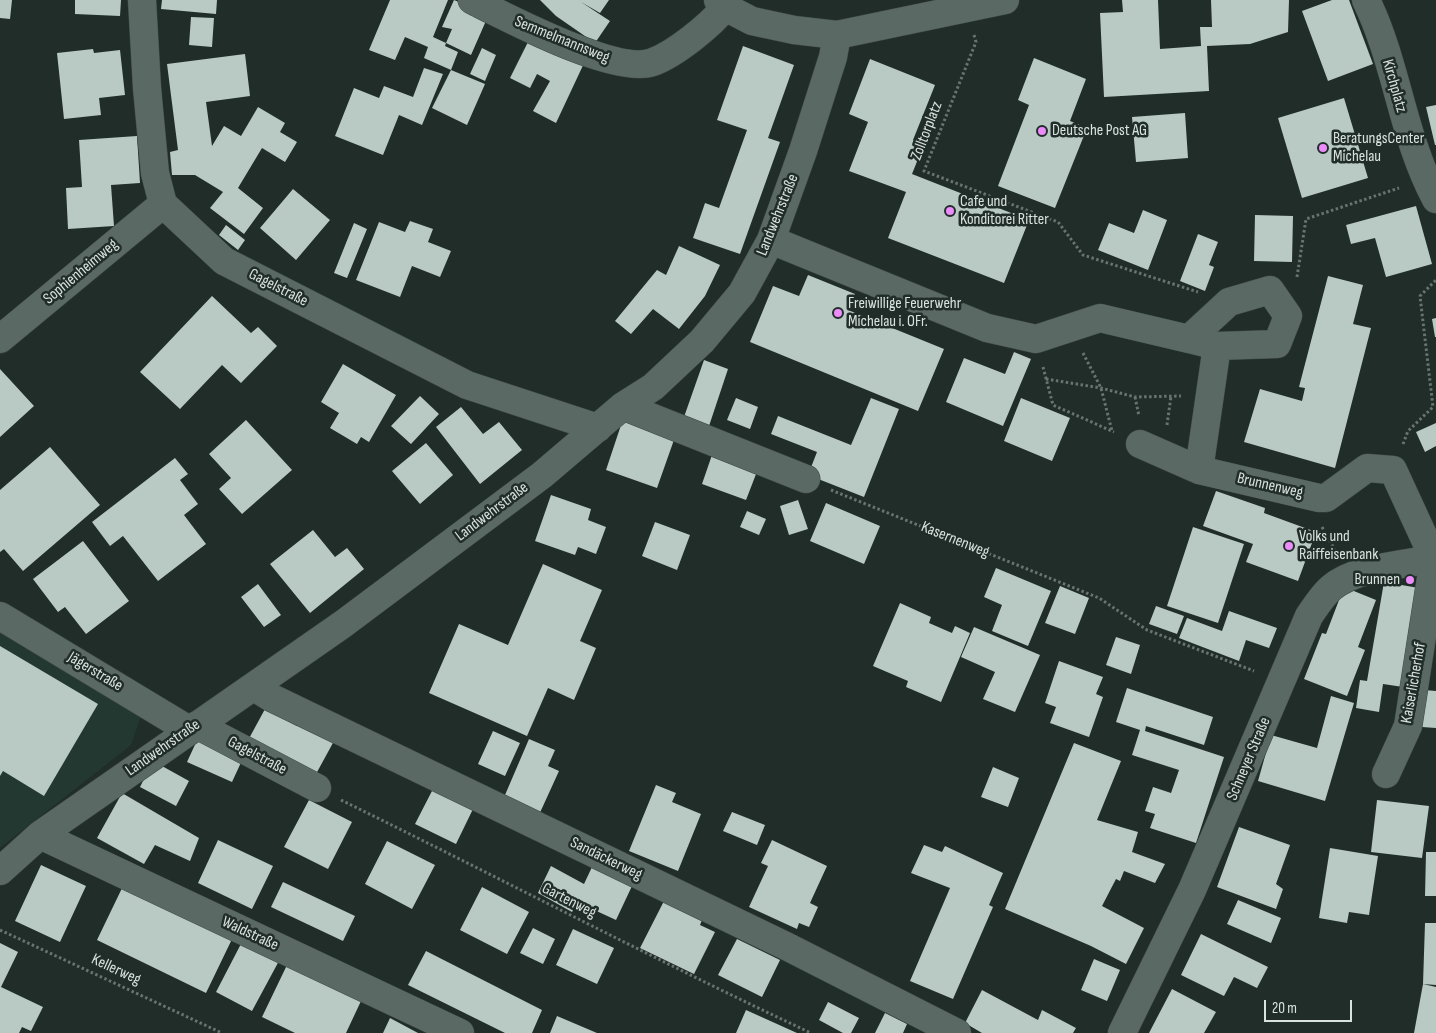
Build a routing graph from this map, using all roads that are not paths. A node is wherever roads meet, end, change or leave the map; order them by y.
1 (142, 0) edge
2 (472, 0) edge
3 (1005, 0) edge
4 (1366, 0) edge
5 (722, 4) edge
6 (837, 35) junction
7 (1431, 189) edge
8 (163, 204) junction
9 (771, 240) junction
10 (0, 339) edge
11 (1189, 339) junction
12 (1217, 346) junction
13 (623, 406) junction
14 (598, 428) junction
15 (1140, 444) road end
16 (1199, 470) junction
17 (806, 479) road end
18 (1435, 558) edge
19 (0, 616) edge
20 (254, 687) junction
21 (193, 727) junction
22 (1386, 774) dead end
23 (317, 788) road end
24 (40, 835) junction
25 (0, 871) edge
26 (460, 1033) edge
27 (957, 1033) edge
28 (1122, 1033) edge

1 - 8 street
2 - 5 street, Semmelmannsweg
3 - 6 street
4 - 7 street, Kirchplatz
5 - 6 street
6 - 9 street, Landwehrstraße
8 - 10 street, Sophienheimweg
8 - 14 street, Gagelstraße
9 - 11 street
9 - 13 street, Landwehrstraße
11 - 12 street
11 - 12 street
12 - 16 street
13 - 14 street, Landwehrstraße
13 - 17 street
14 - 20 street, Landwehrstraße
15 - 16 street, Brunnenweg
16 - 18 street, Brunnenweg
18 - 22 street, Kaiserlicherhof
18 - 28 street, Schneyer Straße
19 - 21 street, Jägerstraße
20 - 21 street, Landwehrstraße
20 - 27 street, Sandäckerweg
21 - 23 street, Gagelstraße
21 - 24 street, Landwehrstraße
24 - 25 street, Landwehrstraße
24 - 26 street, Waldstraße

